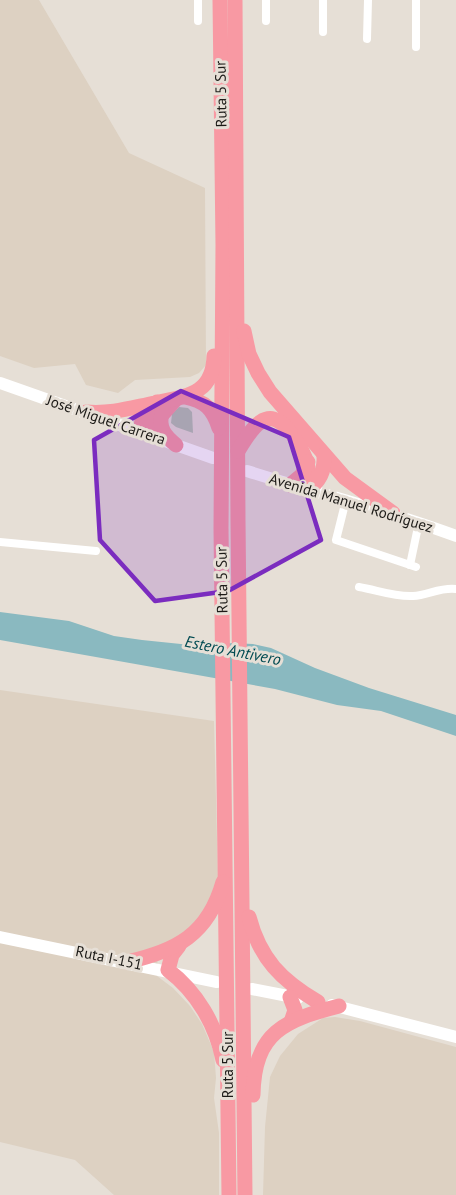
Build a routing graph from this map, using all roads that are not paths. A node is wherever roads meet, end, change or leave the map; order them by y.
1 (198, 0) edge
2 (220, 0) edge
3 (235, 0) edge
4 (266, 0) edge
5 (322, 0) edge
6 (368, 0) edge
7 (416, 0) edge
8 (198, 21) dead end
9 (266, 21) dead end
10 (323, 32) dead end
11 (367, 39) dead end
12 (416, 47) dead end
13 (223, 245) junction
14 (238, 284) junction
15 (0, 383) edge
16 (180, 398) junction
17 (159, 408) junction
18 (86, 412) junction
19 (141, 432) junction
20 (222, 436) junction
21 (176, 445) junction
22 (238, 451) junction
23 (324, 455) junction
24 (213, 458) dead end
25 (308, 462) junction
26 (247, 471) dead end
27 (290, 485) junction
28 (307, 490) junction
29 (346, 500) junction
30 (393, 513) junction
31 (419, 522) junction
32 (456, 536) edge
33 (0, 542) edge
34 (96, 551) dead end
35 (359, 587) dead end
36 (456, 590) edge
37 (226, 868) junction
38 (242, 879) junction
39 (0, 937) edge
40 (178, 946) junction
41 (127, 962) junction
42 (168, 970) junction
43 (217, 982) dead end
44 (252, 989) dead end
45 (290, 997) junction
46 (318, 1002) junction
47 (339, 1006) junction
48 (291, 1022) junction
49 (456, 1037) edge
50 (229, 1092) junction
51 (245, 1190) edge
52 (229, 1195) edge

1 - 8 street
2 - 13 highway, Ruta 5 Sur
3 - 14 highway, Ruta 5 Sur
4 - 9 street
5 - 10 street
6 - 11 street
7 - 12 street
13 - 16 highway
13 - 20 highway, Ruta 5 Sur
14 - 22 highway, Ruta 5 Sur
14 - 23 highway
15 - 18 street, José Miguel Carrera
16 - 17 highway
16 - 20 highway
17 - 18 highway
17 - 19 highway
17 - 21 highway
18 - 19 street, José Miguel Carrera
19 - 21 street, José Miguel Carrera
20 - 37 highway, Ruta 5 Sur
21 - 24 street, José Miguel Carrera
22 - 25 highway
22 - 38 highway, Ruta 5 Sur
23 - 28 highway
23 - 30 highway
25 - 27 highway
25 - 28 highway
26 - 27 street, Avenida Manuel Rodríguez
27 - 28 street, Avenida Manuel Rodríguez
28 - 29 street, Avenida Manuel Rodríguez
29 - 30 street, Avenida Manuel Rodríguez
29 - 31 street
30 - 31 street, Avenida Manuel Rodríguez
31 - 32 street, Avenida Manuel Rodríguez
33 - 34 street
35 - 36 street
37 - 40 highway
37 - 50 highway, Ruta 5 Sur
38 - 46 highway
38 - 51 highway, Ruta 5 Sur
39 - 41 street, Ruta I-151
40 - 41 highway
40 - 42 highway
41 - 42 street, Ruta I-151
42 - 43 street, Ruta I-151
42 - 50 highway
44 - 45 street
45 - 46 street
45 - 48 highway
46 - 47 street
47 - 48 highway
47 - 49 street
48 - 51 highway
50 - 52 highway, Ruta 5 Sur

